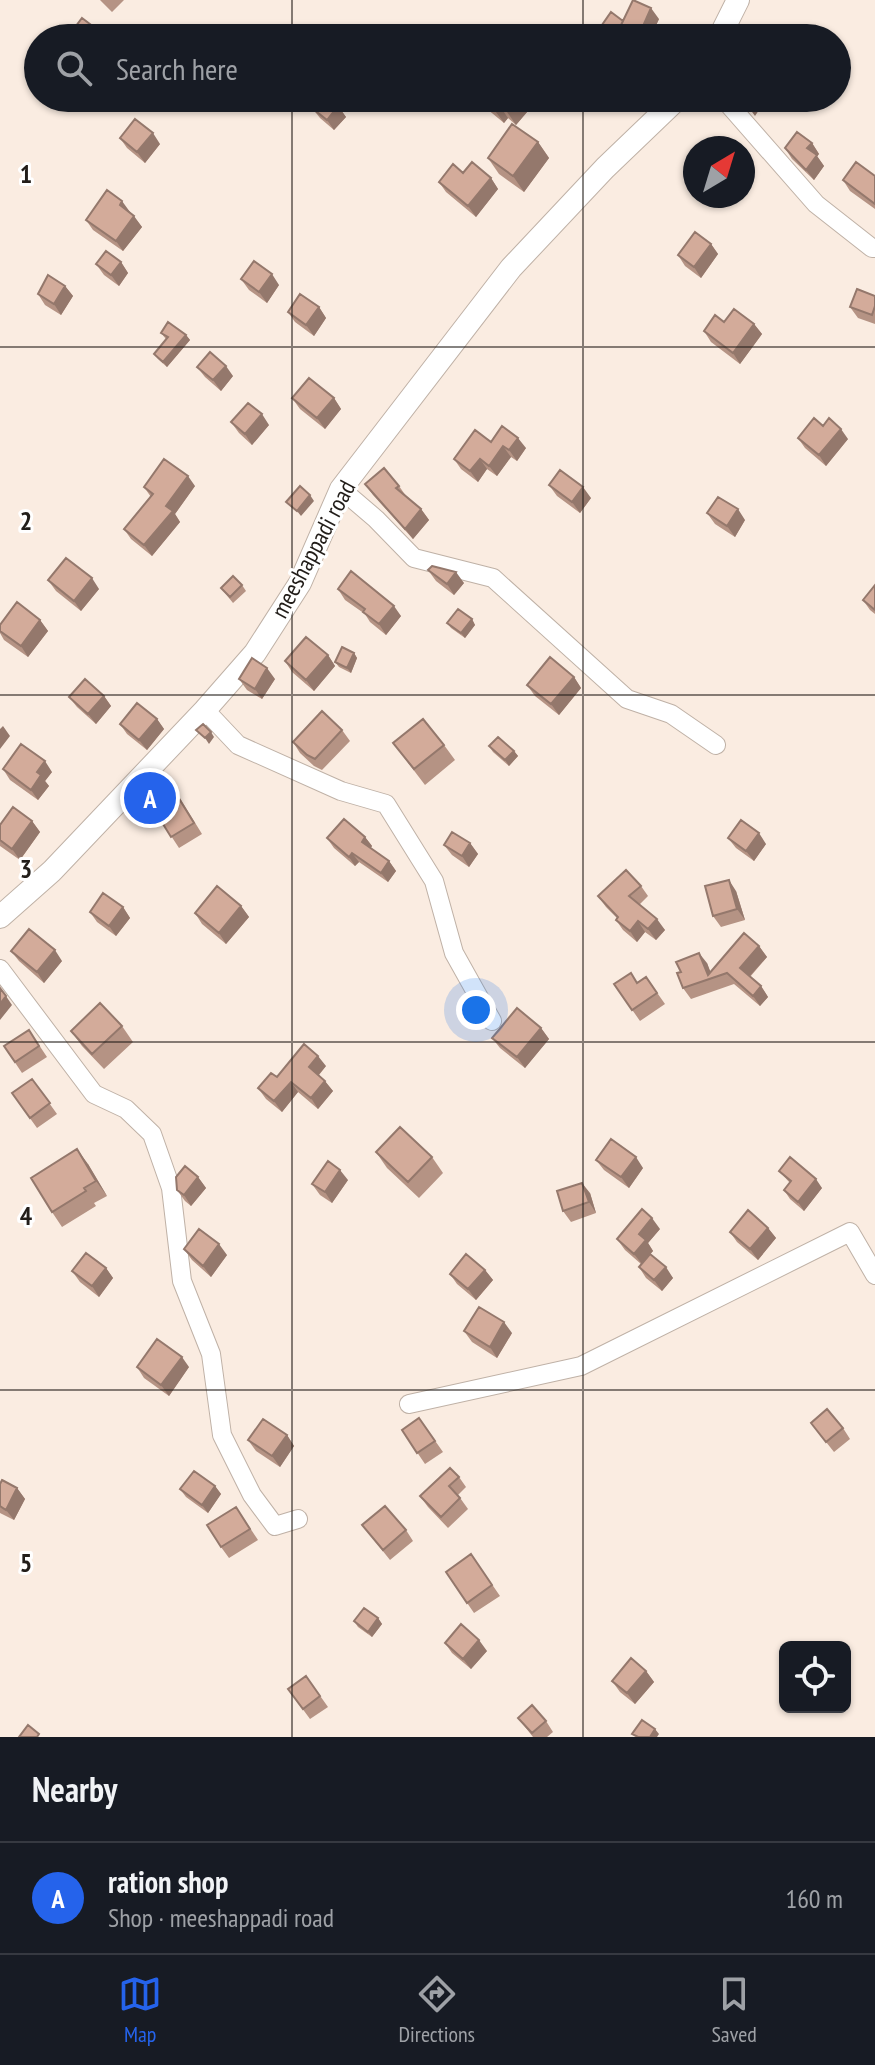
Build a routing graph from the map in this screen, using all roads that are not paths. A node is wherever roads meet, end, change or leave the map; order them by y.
1 (738, 0) edge
2 (726, 24) edge
3 (663, 112) edge
4 (735, 112) edge
5 (875, 248) edge
6 (341, 489) junction
7 (205, 710) junction
8 (716, 745) dead end
9 (0, 917) edge
10 (0, 969) edge
11 (492, 1021) dead end
12 (875, 1275) edge
13 (409, 1404) dead end
14 (298, 1519) dead end

1 - 2 street
3 - 6 street, meeshappadi road
4 - 5 street
6 - 7 street, meeshappadi road
6 - 8 street
7 - 9 street, meeshappadi road
7 - 11 street
10 - 14 street
12 - 13 street

